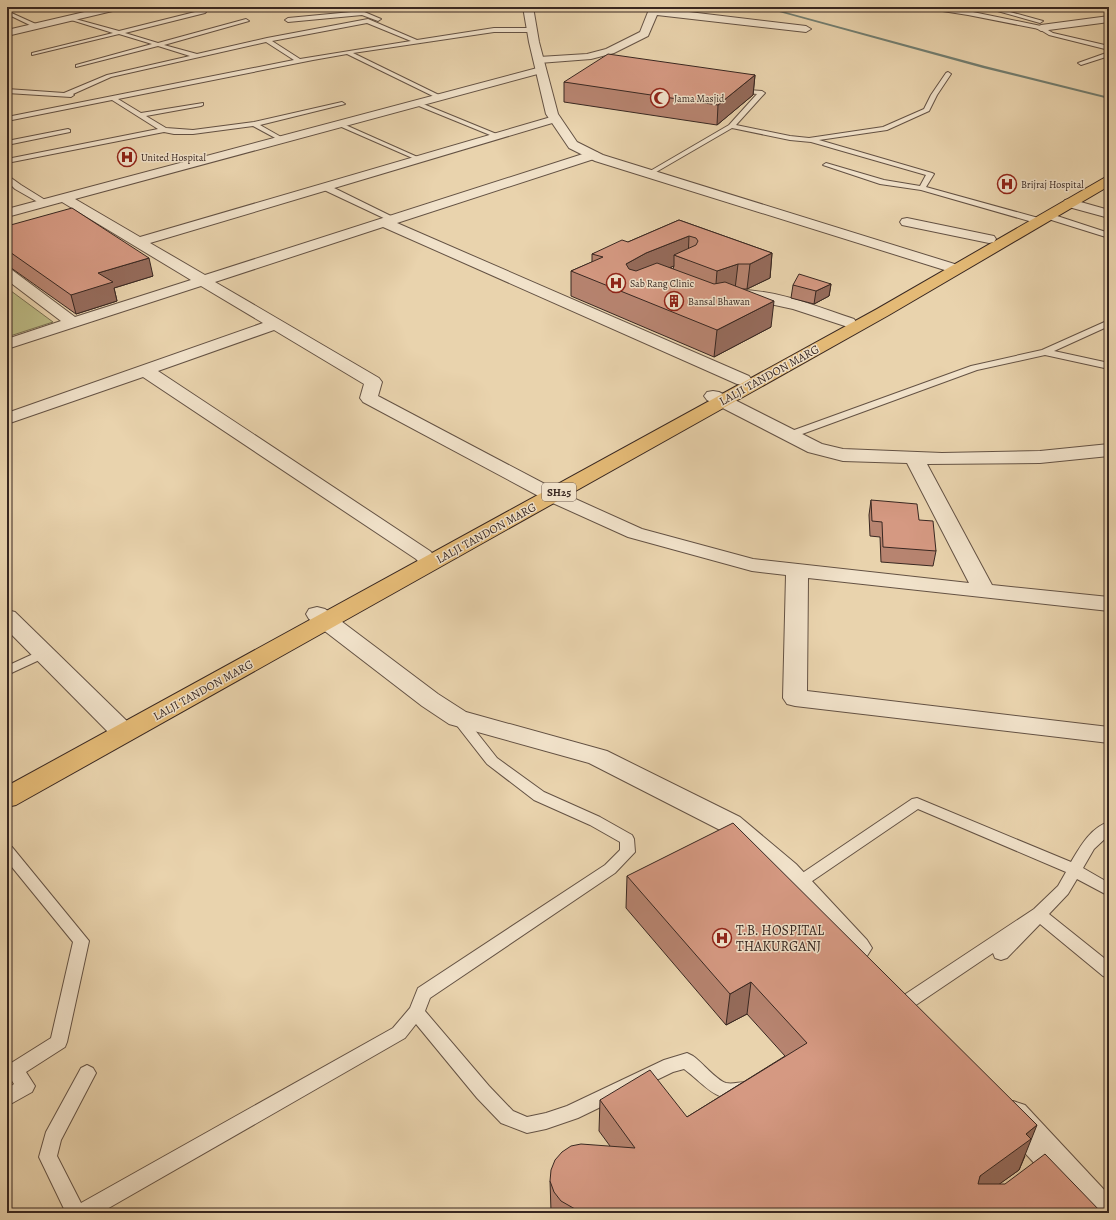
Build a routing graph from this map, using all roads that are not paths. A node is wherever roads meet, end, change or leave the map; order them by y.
1 (53, 7) edge
2 (92, 7) edge
3 (118, 7) edge
4 (528, 7) edge
5 (920, 7) edge
6 (986, 7) edge
7 (7, 9) edge
8 (103, 10) junction
9 (1014, 10) dead end
10 (7, 12) edge
11 (203, 12) dead end
12 (1008, 12) junction
13 (70, 18) junction
14 (1109, 19) edge
15 (288, 20) dead end
16 (246, 21) dead end
17 (368, 21) junction
18 (36, 26) junction
19 (1056, 26) junction
20 (1041, 28) junction
21 (806, 29) dead end
22 (532, 30) junction
23 (7, 33) edge
24 (119, 33) junction
25 (268, 40) junction
26 (417, 42) junction
27 (158, 45) junction
28 (1109, 48) edge
29 (348, 53) junction
30 (34, 54) dead end
31 (1109, 54) edge
32 (197, 57) junction
33 (300, 61) junction
34 (1081, 63) dead end
35 (540, 65) junction
36 (78, 66) dead end
37 (948, 74) dead end
38 (734, 89) edge
39 (7, 91) edge
40 (64, 95) junction
41 (439, 97) junction
42 (113, 98) junction
43 (416, 103) junction
44 (201, 104) dead end
45 (342, 104) dead end
46 (140, 115) junction
47 (555, 118) junction
48 (7, 119) edge
49 (254, 124) junction
50 (338, 124) junction
51 (731, 126) junction
52 (164, 130) junction
53 (68, 131) dead end
54 (497, 136) junction
55 (281, 139) junction
56 (810, 140) junction
57 (7, 143) edge
58 (593, 155) junction
59 (419, 159) junction
60 (7, 161) edge
61 (826, 166) dead end
62 (1109, 168) edge
63 (649, 174) junction
64 (7, 177) edge
65 (1109, 181) edge
66 (325, 187) junction
67 (922, 188) junction
68 (64, 198) junction
69 (46, 203) junction
70 (1070, 203) junction
71 (7, 213) edge
72 (1109, 214) edge
73 (1037, 218) junction
74 (388, 221) junction
75 (907, 222) dead end
76 (1109, 236) edge
77 (989, 239) junction
78 (140, 242) junction
79 (951, 268) junction
80 (7, 273) edge
81 (204, 281) junction
82 (723, 301) edge
83 (848, 322) junction
84 (73, 323) junction
85 (276, 324) junction
86 (1109, 324) edge
87 (7, 344) edge
88 (1045, 352) junction
89 (1109, 366) edge
90 (145, 370) junction
91 (743, 380) junction
92 (718, 399) junction
93 (7, 418) edge
94 (790, 435) junction
95 (1109, 450) edge
96 (914, 458) junction
97 (547, 493) junction
98 (427, 559) junction
99 (797, 570) junction
100 (984, 591) junction
101 (1109, 604) edge
102 (7, 617) edge
103 (321, 618) junction
104 (44, 653) junction
105 (7, 671) edge
106 (458, 718) junction
107 (120, 729) junction
108 (1109, 735) edge
109 (7, 784) edge
110 (7, 798) edge
111 (1109, 827) edge
112 (7, 851) edge
113 (1075, 870) junction
114 (797, 884) junction
115 (1109, 890) edge
116 (1040, 914) junction
117 (1001, 953) dead end
118 (1109, 970) edge
119 (899, 994) joint
120 (416, 1012) junction
121 (87, 1074) dead end
122 (754, 1086) edge
123 (7, 1098) edge
124 (998, 1100) edge
125 (76, 1213) edge
126 (82, 1213) edge
127 (1103, 1213) edge

1 - 7 lane
2 - 8 lane
3 - 8 street
4 - 22 street
5 - 20 lane
6 - 12 lane
8 - 13 street
9 - 12 lane
10 - 18 lane
11 - 24 lane
12 - 19 lane
13 - 18 street
13 - 24 lane
14 - 19 street
15 - 17 lane
16 - 27 lane
17 - 25 lane
17 - 26 lane
18 - 23 street
19 - 20 street
20 - 28 lane
21 - 35 street
22 - 26 lane
22 - 35 street
24 - 27 lane
24 - 30 lane
25 - 32 lane
25 - 33 lane
26 - 29 lane
27 - 32 lane
27 - 36 lane
29 - 33 lane
29 - 41 lane
31 - 34 lane
32 - 40 lane
33 - 42 lane
35 - 41 street
35 - 47 street
37 - 56 lane
38 - 51 lane
39 - 40 lane
40 - 42 lane
41 - 43 street
42 - 46 lane
42 - 48 lane
43 - 50 street
43 - 54 lane
44 - 46 lane
45 - 49 lane
46 - 52 lane
47 - 54 street
47 - 58 street
49 - 52 lane
49 - 55 lane
50 - 55 street
50 - 59 lane
51 - 56 lane
51 - 63 lane
52 - 60 lane
53 - 57 lane
54 - 59 street
55 - 68 street
56 - 67 lane
58 - 63 street
58 - 74 street
59 - 66 street
61 - 67 lane
62 - 73 main road, LALJI TANDON MARG / SH25
63 - 79 street
64 - 69 lane
65 - 70 main road, LALJI TANDON MARG / SH25
66 - 74 lane
66 - 78 street
67 - 73 lane
68 - 69 street
68 - 78 street
69 - 71 street
70 - 72 street
70 - 73 main road, LALJI TANDON MARG / SH25
73 - 76 lane
73 - 77 main road, LALJI TANDON MARG / SH25
73 - 79 main road, LALJI TANDON MARG / SH25
74 - 81 street
74 - 91 street
75 - 77 street
77 - 79 main road, LALJI TANDON MARG / SH25
78 - 81 street
79 - 83 main road, LALJI TANDON MARG / SH25
79 - 92 main road, LALJI TANDON MARG / SH25
80 - 84 street
81 - 84 street
81 - 85 street
82 - 83 street
83 - 91 main road, LALJI TANDON MARG / SH25
84 - 87 street
85 - 90 street
85 - 97 street
86 - 88 lane
88 - 89 lane
88 - 94 lane
90 - 93 street
90 - 98 street
91 - 92 main road, LALJI TANDON MARG / SH25
92 - 94 street
92 - 97 main road, LALJI TANDON MARG / SH25
94 - 96 street
95 - 96 street
96 - 100 street
97 - 98 main road, LALJI TANDON MARG / SH25
97 - 99 street
98 - 103 main road, LALJI TANDON MARG / SH25
99 - 100 street
99 - 108 street
100 - 101 street
102 - 104 street
103 - 106 street
103 - 107 main road, LALJI TANDON MARG / SH25
104 - 105 lane
104 - 107 street
106 - 114 street
106 - 120 lane
107 - 109 main road, LALJI TANDON MARG / SH25
107 - 110 main road, LALJI TANDON MARG / SH25
111 - 113 lane
112 - 123 lane
113 - 114 lane
113 - 115 lane
113 - 116 lane
114 - 119 street
116 - 117 lane
116 - 118 lane
116 - 119 lane
120 - 122 lane
120 - 126 lane
121 - 125 lane
124 - 127 street

